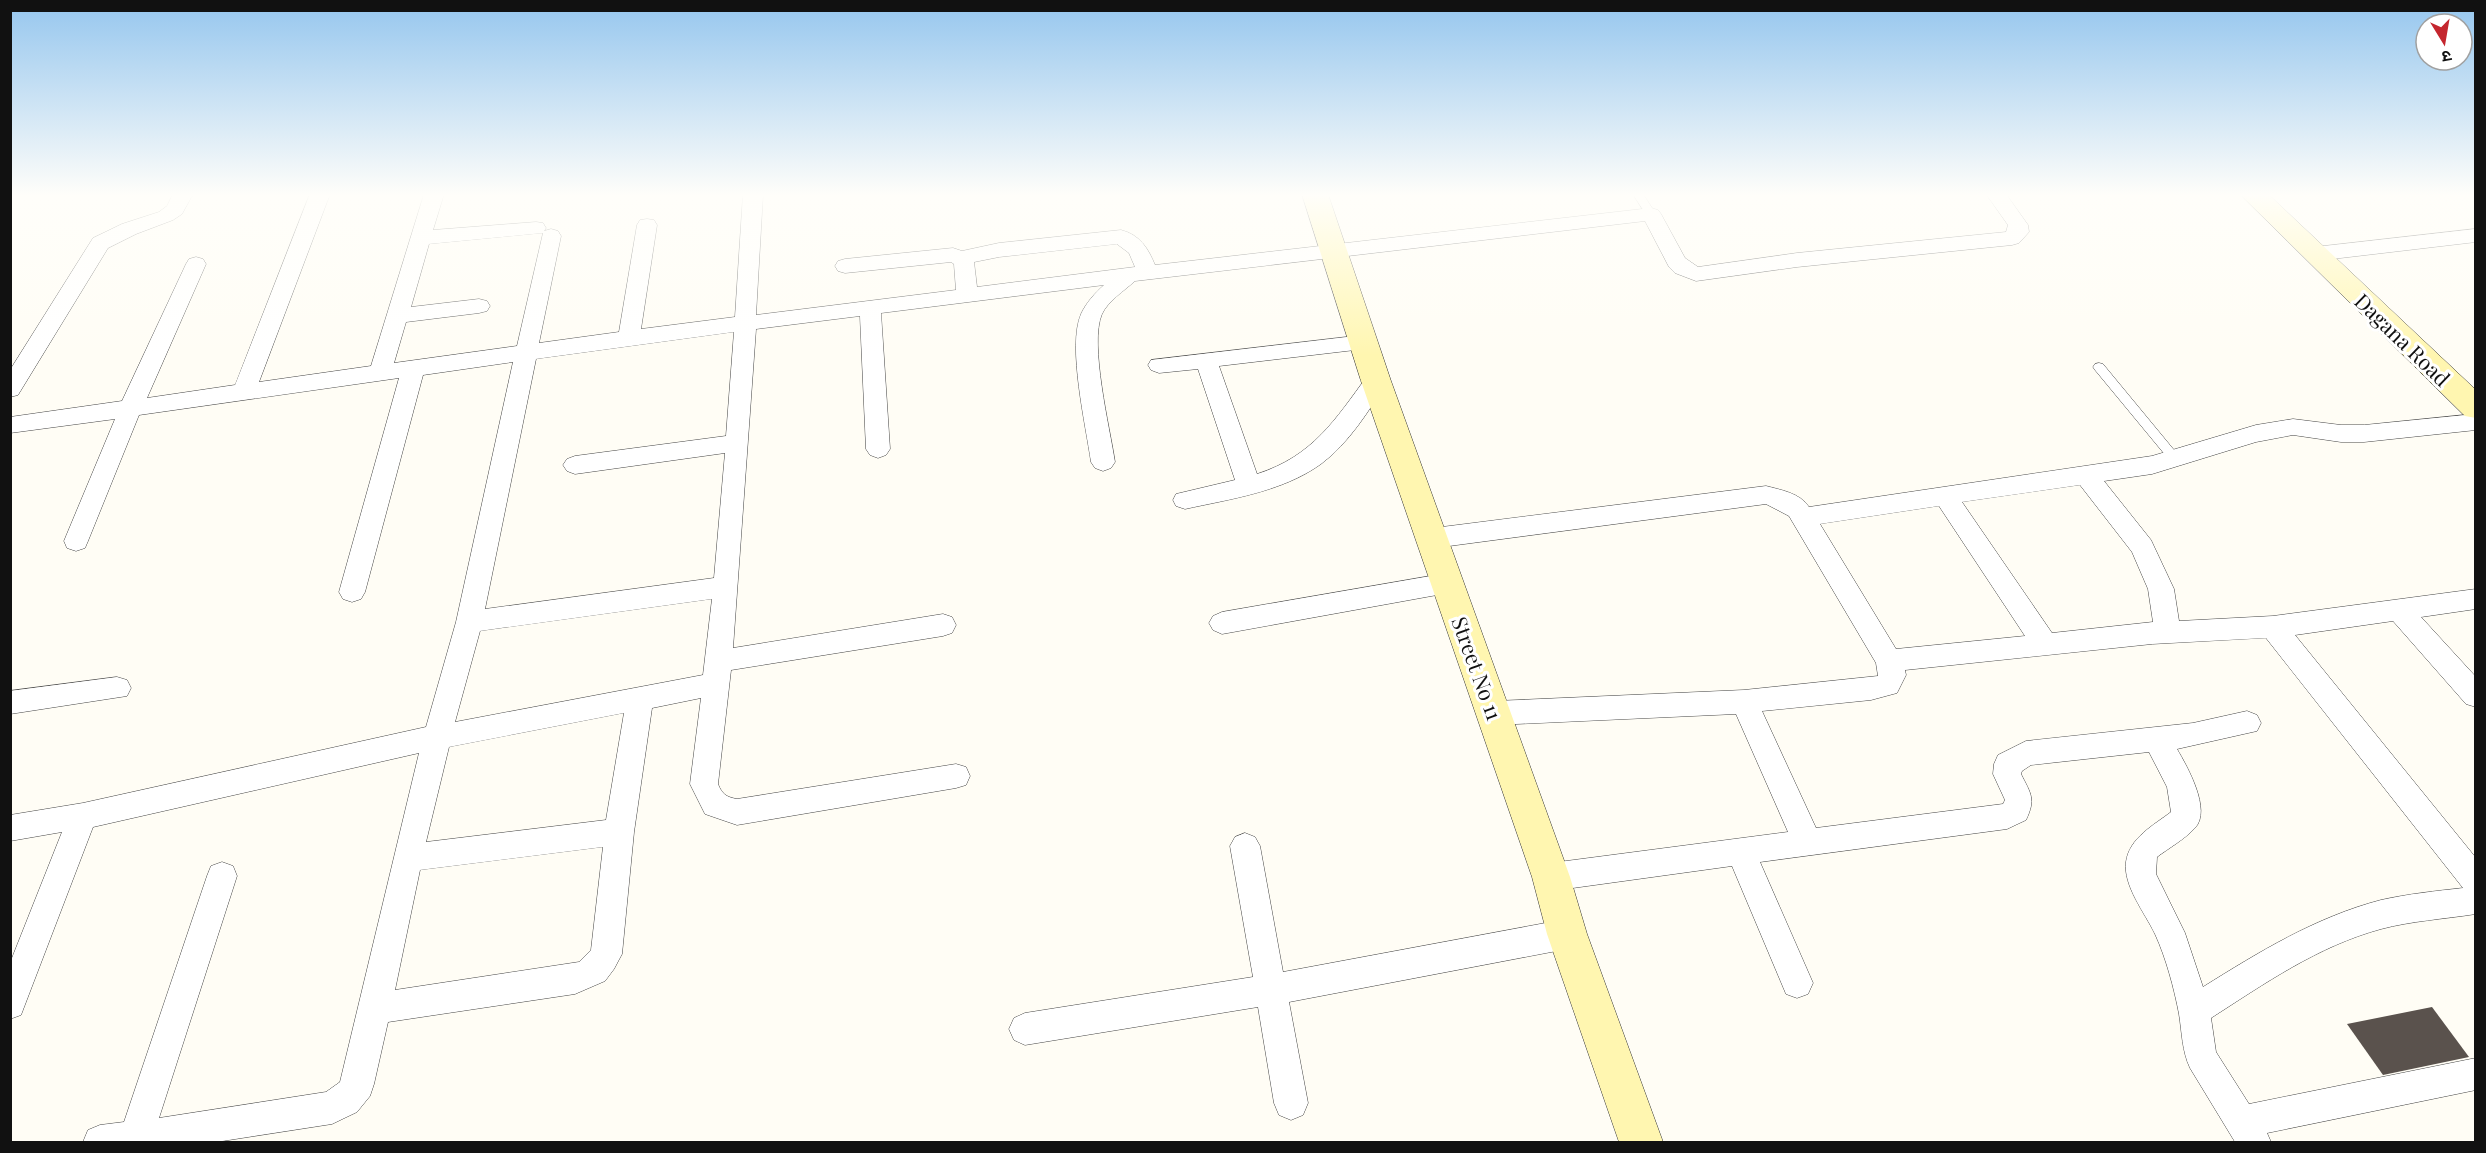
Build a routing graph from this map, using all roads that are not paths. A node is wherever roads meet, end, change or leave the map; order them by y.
1 (97, 248) edge
2 (299, 248) edge
3 (418, 248) edge
4 (541, 248) edge
5 (643, 248) edge
6 (750, 248) edge
7 (1011, 248) edge
8 (1136, 248) edge
9 (1332, 248) edge
10 (1360, 248) edge
11 (1670, 248) edge
12 (1916, 248) edge
13 (2309, 248) edge
14 (2367, 248) edge
15 (1333, 251) junction
16 (2315, 254) junction
17 (960, 258) junction
18 (196, 264) dead end
19 (844, 267) dead end
20 (1139, 274) junction
21 (967, 295) junction
22 (479, 306) dead end
23 (870, 307) junction
24 (398, 316) junction
25 (745, 324) junction
26 (629, 338) junction
27 (1364, 343) junction
28 (525, 354) junction
29 (1206, 360) junction
30 (1159, 365) dead end
31 (2099, 367) dead end
32 (413, 369) junction
33 (380, 373) junction
34 (1376, 381) junction
35 (10, 389) edge
36 (244, 391) junction
37 (131, 407) junction
38 (2475, 408) edge
39 (2475, 422) edge
40 (10, 425) edge
41 (736, 443) junction
42 (878, 449) dead end
43 (2175, 459) junction
44 (1103, 462) dead end
45 (575, 465) dead end
46 (2086, 475) junction
47 (1249, 485) junction
48 (1945, 496) junction
49 (1185, 500) dead end
50 (1803, 517) junction
51 (1434, 538) junction
52 (76, 541) dead end
53 (1448, 583) junction
54 (724, 587) junction
55 (352, 592) dead end
56 (2475, 599) edge
57 (2399, 610) junction
58 (469, 622) junction
59 (1222, 623) dead end
60 (943, 625) dead end
61 (2273, 627) junction
62 (2169, 633) junction
63 (2045, 644) junction
64 (1888, 661) junction
65 (718, 672) junction
66 (117, 688) dead end
67 (2475, 696) edge
68 (640, 698) junction
69 (10, 702) edge
70 (1744, 702) junction
71 (1495, 713) junction
72 (2247, 723) dead end
73 (437, 737) junction
74 (2157, 739) junction
75 (956, 776) dead end
76 (83, 816) junction
77 (10, 828) edge
78 (619, 832) junction
79 (1808, 844) junction
80 (1245, 846) dead end
81 (1741, 853) junction
82 (408, 858) junction
83 (222, 876) dead end
84 (1551, 878) junction
85 (2475, 880) edge
86 (2475, 900) edge
87 (1567, 934) junction
88 (1797, 983) dead end
89 (1271, 990) junction
90 (10, 1004) edge
91 (373, 1009) junction
92 (2194, 1011) junction
93 (1025, 1029) dead end
94 (2475, 1074) edge
95 (1291, 1103) dead end
96 (2248, 1132) edge
97 (135, 1140) edge
98 (100, 1143) edge
99 (1641, 1143) edge

1 - 35 street
2 - 36 street
3 - 24 street
4 - 28 street
5 - 26 street
6 - 25 street
7 - 17 street
8 - 20 street
9 - 15 street, Street No 11
10 - 15 street
11 - 12 street
13 - 16 street, Dagana Road
14 - 16 street
15 - 20 street
15 - 27 street, Street No 11
16 - 38 street, Dagana Road
17 - 19 street
17 - 21 street
18 - 37 street
20 - 21 street
20 - 44 street
21 - 23 street
22 - 24 street
23 - 25 street
23 - 42 street
24 - 33 street
25 - 26 street
25 - 41 street
26 - 28 street
27 - 29 street
27 - 34 street, Street No 11
28 - 32 street
28 - 58 street
29 - 30 street
29 - 47 street
31 - 43 lane
32 - 33 street
32 - 55 street
33 - 36 street
34 - 47 street
34 - 51 street, Street No 11
36 - 37 street
37 - 40 street
37 - 52 street
39 - 43 street
41 - 45 street
41 - 54 street
43 - 46 street
46 - 48 street
46 - 62 street
47 - 49 street
48 - 50 street
48 - 63 street
50 - 51 street
50 - 64 street
51 - 53 street, Street No 11
53 - 59 street
53 - 71 street, Street No 11
54 - 58 street
54 - 65 street
56 - 57 street
57 - 61 street
57 - 67 street
58 - 73 street
60 - 65 street
61 - 62 street
61 - 85 street
62 - 63 street
63 - 64 street
64 - 70 street
65 - 68 street
65 - 75 street
66 - 69 street
68 - 73 street
68 - 78 street
70 - 71 street
70 - 79 street
71 - 84 street, Street No 11
72 - 74 street
73 - 76 street
73 - 82 street
74 - 79 street
74 - 92 street
76 - 77 street
76 - 90 street
78 - 82 street
78 - 91 street
79 - 81 street
80 - 89 street
81 - 84 street
81 - 88 street
82 - 91 street
83 - 97 street
84 - 87 street, Street No 11
86 - 92 street
87 - 89 street
87 - 99 street, Street No 11
89 - 93 street
89 - 95 street
91 - 97 street
92 - 96 street
94 - 96 street
97 - 98 street

